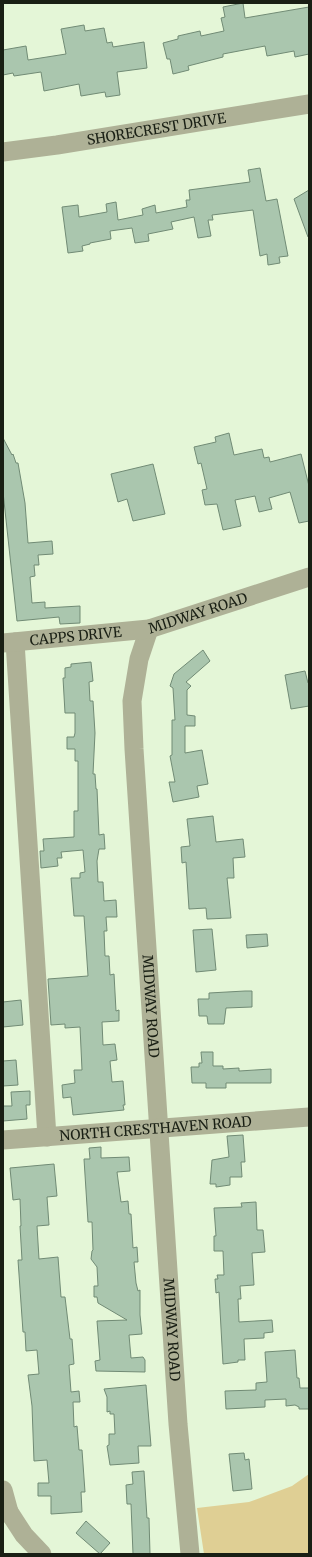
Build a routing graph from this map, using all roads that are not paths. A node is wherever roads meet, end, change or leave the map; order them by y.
1 (309, 104) edge
2 (3, 152) edge
3 (309, 578) edge
4 (149, 629) junction
5 (9, 642) edge
6 (309, 1117) edge
7 (158, 1128) junction
8 (47, 1137) junction
9 (3, 1140) edge
10 (3, 1490) edge
11 (6, 1512) edge
12 (42, 1554) edge
13 (190, 1554) edge

1 - 2 street, SHORECREST DRIVE
3 - 4 street, MIDWAY ROAD
4 - 5 street, CAPPS DRIVE
4 - 7 street, MIDWAY ROAD
5 - 8 street
6 - 7 street, NORTH CRESTHAVEN ROAD
7 - 8 street, NORTH CRESTHAVEN ROAD
7 - 13 street, MIDWAY ROAD
8 - 9 street, NORTH CRESTHAVEN ROAD
10 - 11 street
11 - 12 street

